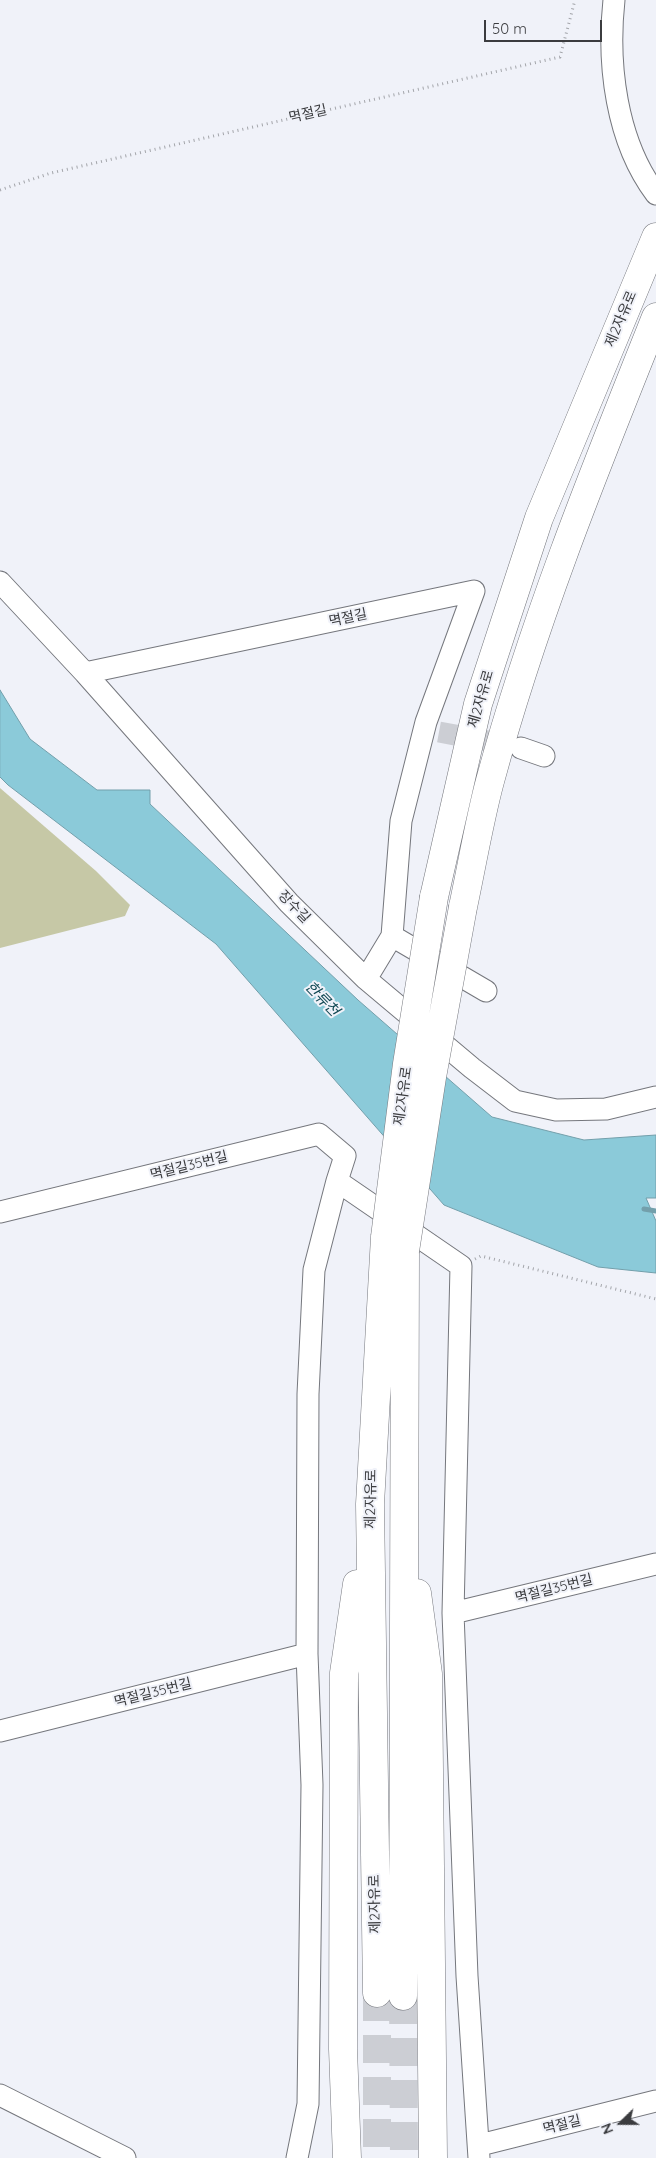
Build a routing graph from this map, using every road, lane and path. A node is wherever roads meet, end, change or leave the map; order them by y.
1 (575, 0) edge
2 (614, 0) edge
3 (0, 190) edge
4 (656, 194) edge
5 (656, 237) edge
6 (656, 317) edge
7 (0, 582) edge
8 (86, 673) junction
9 (521, 748) tunnel mouth
10 (544, 756) dead end
11 (392, 936) junction
12 (366, 979) junction
13 (486, 991) dead end
14 (656, 1097) edge
15 (338, 1181) junction
16 (0, 1212) edge
17 (395, 1244) junction
18 (461, 1266) junction
19 (656, 1299) edge
20 (403, 1496) junction
21 (370, 1504) junction
22 (656, 1564) edge
23 (453, 1613) junction
24 (307, 1654) junction
25 (0, 1731) edge
26 (0, 2095) edge
27 (656, 2101) edge
28 (480, 2152) edge
29 (125, 2158) edge
30 (297, 2158) edge
31 (347, 2158) edge
32 (433, 2158) edge

1 - 3 path, 멱절길
2 - 4 street
5 - 17 highway, 제2자유로, bridge
6 - 17 highway, bridge
7 - 8 street, 장수길
8 - 11 street, 멱절길
8 - 12 street, 장수길
9 - 10 street
11 - 12 street
11 - 13 street
12 - 14 street, 장수길
15 - 16 street, 멱절길35번길
15 - 18 street
15 - 24 street
17 - 20 highway
17 - 21 highway, 제2자유로
18 - 19 path
18 - 23 street
20 - 21 highway, 제2자유로
20 - 32 highway
21 - 31 highway
22 - 23 street, 멱절길35번길
23 - 28 street
24 - 25 street, 멱절길35번길
24 - 30 street
26 - 29 street
27 - 28 street, 멱절길

